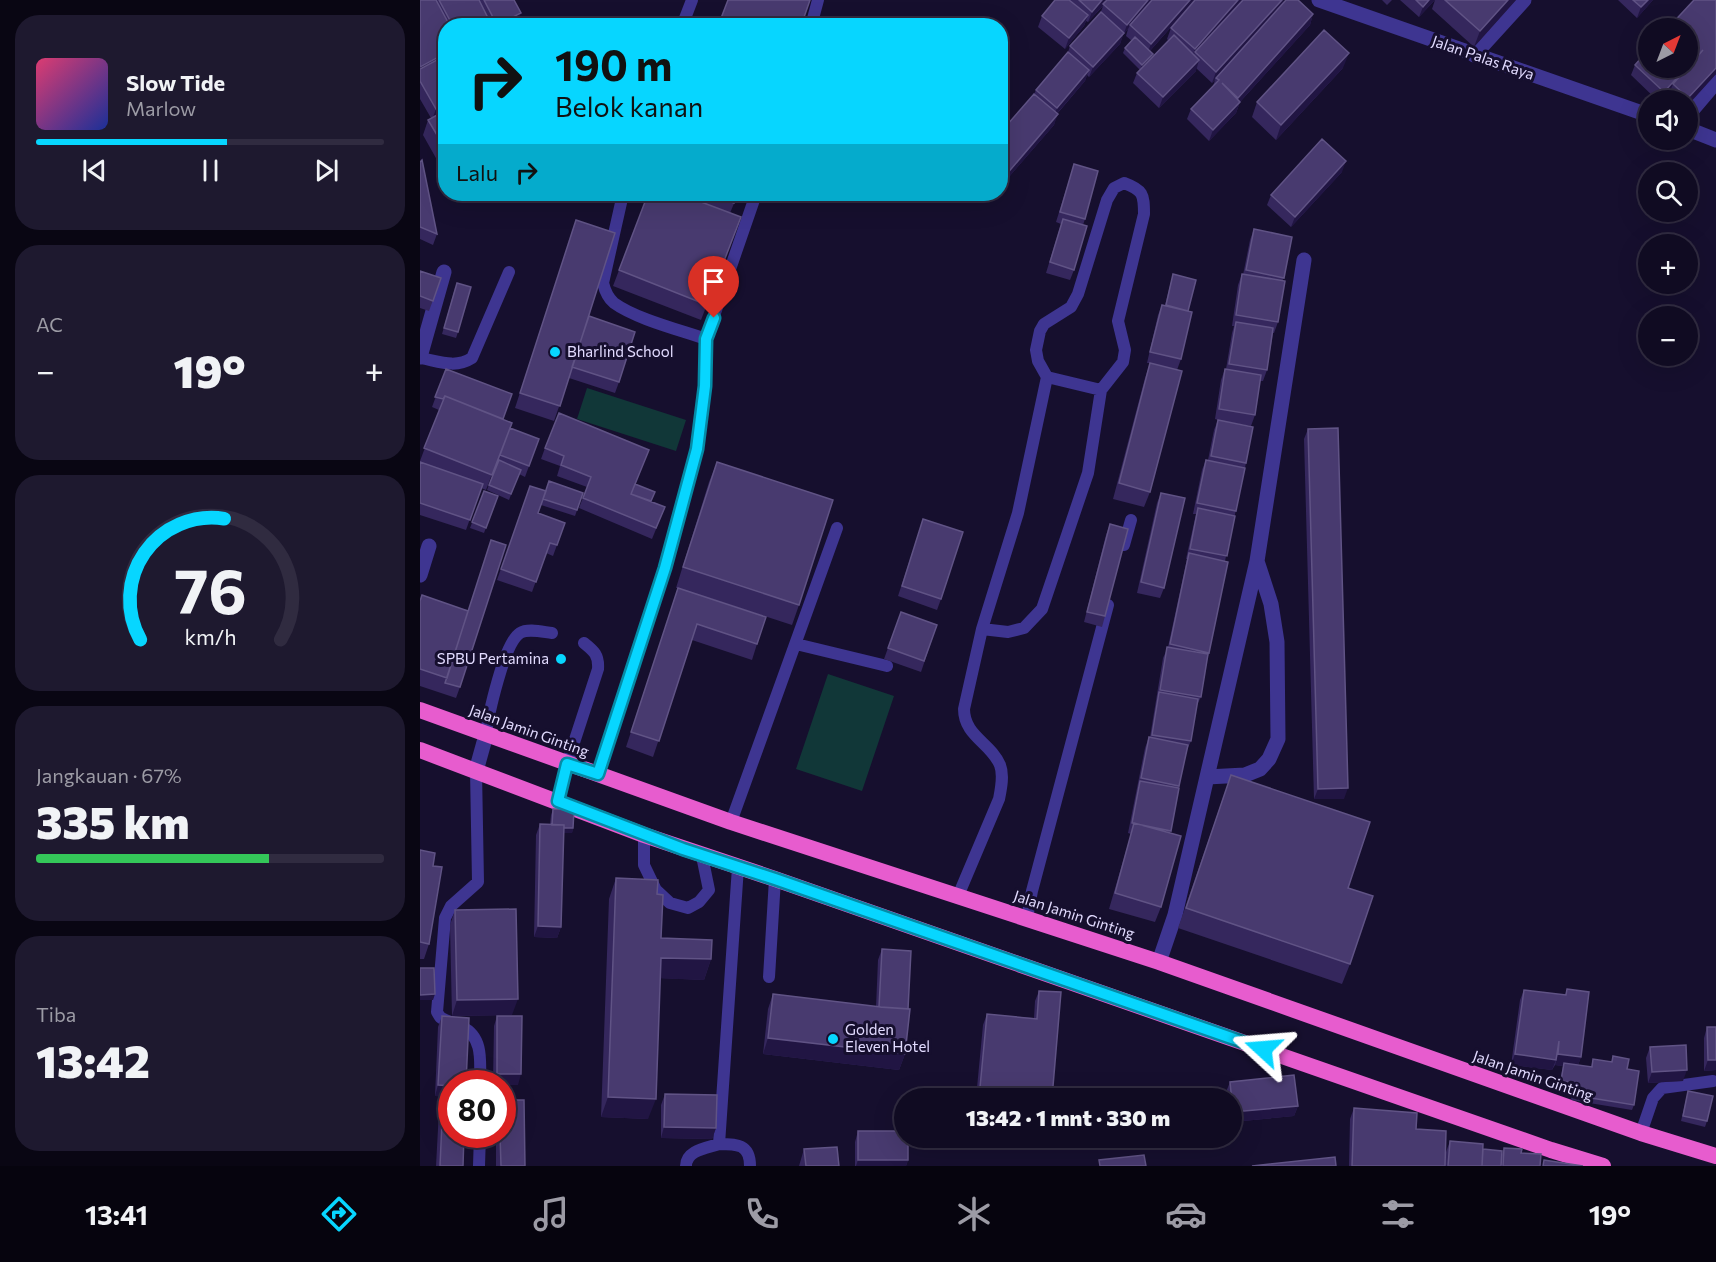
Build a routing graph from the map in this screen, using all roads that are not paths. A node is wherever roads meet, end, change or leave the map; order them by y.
1 (692, 0) edge
2 (818, 0) edge
3 (1524, 0) edge
4 (1323, 1) edge
5 (685, 18) edge
6 (813, 18) edge
7 (1474, 55) junction
8 (1716, 82) edge
9 (1698, 103) edge
10 (1638, 112) edge
11 (1698, 133) edge
12 (1716, 140) edge
13 (621, 201) edge
14 (754, 201) edge
15 (1304, 260) dead end
16 (444, 272) dead end
17 (509, 272) dead end
18 (706, 339) junction
19 (420, 357) edge
20 (1047, 377) junction
21 (1101, 390) junction
22 (1131, 520) dead end
23 (837, 528) dead end
24 (429, 546) dead end
25 (1121, 555) edge
26 (1257, 561) junction
27 (420, 575) edge
28 (1112, 590) edge
29 (982, 629) junction
30 (552, 633) dead end
31 (584, 643) dead end
32 (796, 644) junction
33 (887, 666) dead end
34 (420, 710) edge
35 (486, 735) junction
36 (420, 750) edge
37 (567, 764) junction
38 (476, 771) junction
39 (598, 774) junction
40 (1208, 777) junction
41 (558, 801) junction
42 (731, 822) junction
43 (644, 835) junction
44 (702, 856) junction
45 (738, 867) junction
46 (775, 879) junction
47 (958, 896) junction
48 (1027, 918) junction
49 (1159, 962) junction
50 (770, 977) dead end
51 (480, 1070) edge
52 (1713, 1081) dead end
53 (1641, 1133) junction
54 (719, 1144) junction
55 (480, 1148) edge
56 (1716, 1156) edge
57 (479, 1166) edge
58 (686, 1166) edge
59 (750, 1166) edge
60 (1603, 1166) edge

1 - 5 lane
2 - 6 lane
3 - 7 street
4 - 7 street, Jalan Palas Raya
7 - 10 street, Jalan Palas Raya
8 - 9 street
11 - 12 street
13 - 18 lane
14 - 18 lane
15 - 26 street
16 - 19 street
17 - 19 lane
18 - 39 lane
20 - 21 lane
20 - 21 lane
20 - 29 lane
21 - 29 lane
22 - 25 lane
23 - 32 lane
24 - 27 street
26 - 40 street
26 - 40 street
28 - 48 lane
29 - 47 lane
30 - 35 lane
31 - 37 lane
32 - 33 lane
32 - 42 lane
34 - 35 highway, Jalan Jamin Ginting
35 - 37 highway, Jalan Jamin Ginting
35 - 38 street
36 - 38 highway
37 - 39 highway, Jalan Jamin Ginting
37 - 41 lane
38 - 41 highway
38 - 51 lane
39 - 42 highway, Jalan Jamin Ginting
40 - 49 street
41 - 43 highway
42 - 47 highway, Jalan Jamin Ginting
43 - 44 highway
43 - 44 lane
44 - 45 highway
45 - 46 highway
45 - 54 lane
46 - 50 lane
46 - 60 highway
47 - 48 highway, Jalan Jamin Ginting
48 - 49 highway, Jalan Jamin Ginting
49 - 53 highway, Jalan Jamin Ginting
52 - 53 lane
53 - 56 highway, Jalan Jamin Ginting
54 - 58 lane
54 - 59 lane
55 - 57 lane

